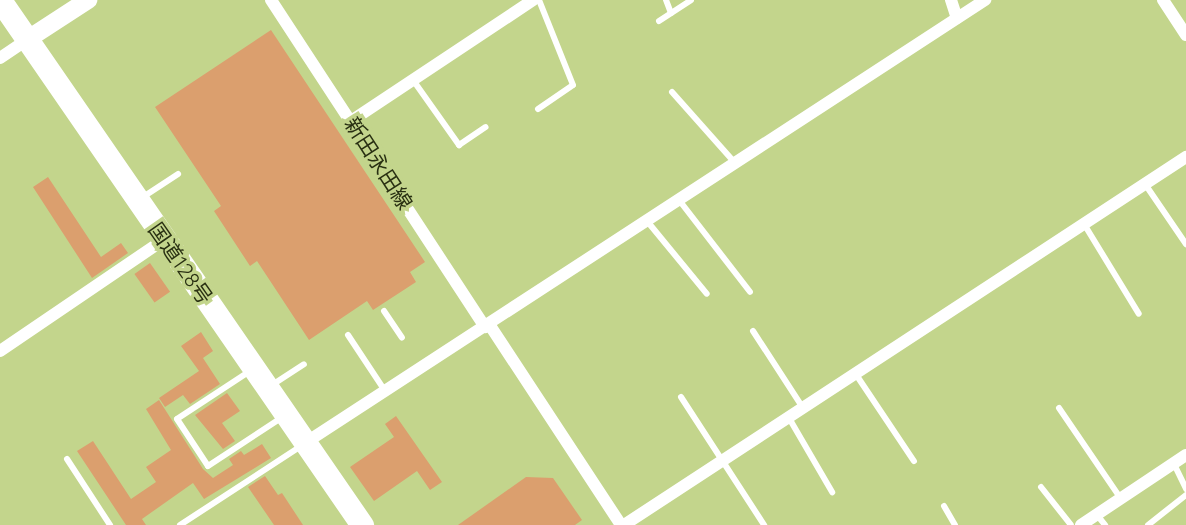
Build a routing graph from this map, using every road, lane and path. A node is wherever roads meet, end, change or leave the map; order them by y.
1 (0, 0) edge
2 (88, 0) edge
3 (271, 0) edge
4 (536, 0) edge
5 (666, 0) edge
6 (691, 0) edge
7 (951, 0) edge
8 (985, 0) edge
9 (1163, 0) edge
10 (671, 13) junction
11 (957, 18) junction
12 (659, 21) dead end
13 (1186, 35) edge
14 (28, 39) junction
15 (0, 58) edge
16 (413, 80) junction
17 (672, 92) dead end
18 (538, 109) dead end
19 (351, 121) junction
20 (486, 127) dead end
21 (1186, 157) edge
22 (735, 163) junction
23 (178, 174) dead end
24 (1145, 184) junction
25 (138, 200) junction
26 (679, 200) junction
27 (647, 221) junction
28 (1084, 224) junction
29 (165, 239) junction
30 (1186, 244) edge
31 (750, 292) dead end
32 (707, 293) dead end
33 (384, 311) dead end
34 (1139, 314) dead end
35 (487, 326) junction
36 (753, 331) dead end
37 (348, 335) dead end
38 (402, 338) dead end
39 (0, 351) edge
40 (304, 364) dead end
41 (254, 369) junction
42 (855, 373) junction
43 (268, 388) junction
44 (385, 391) junction
45 (681, 397) dead end
46 (803, 408) junction
47 (1059, 408) dead end
48 (286, 415) junction
49 (789, 417) junction
50 (305, 443) junction
51 (1186, 455) edge
52 (67, 459) dead end
53 (723, 460) junction
54 (914, 461) dead end
55 (1174, 464) junction
56 (1041, 487) dead end
57 (1186, 489) edge
58 (832, 492) dead end
59 (1186, 495) edge
60 (1121, 499) junction
61 (944, 506) dead end
62 (1101, 520) edge
63 (110, 525) edge
64 (180, 525) edge
65 (362, 525) edge
66 (622, 525) edge
67 (764, 525) edge
68 (955, 525) edge
69 (1071, 525) edge
70 (1081, 525) edge
71 (1148, 525) edge

1 - 14 highway, 国道128号
2 - 14 street
3 - 19 street, 新田永田線
4 - 16 street
4 - 18 lane
5 - 10 lane
6 - 10 lane
7 - 11 street
8 - 11 street
9 - 13 street
10 - 12 lane
11 - 22 street
14 - 15 street
14 - 25 highway, 国道128号
16 - 19 street
16 - 20 lane
17 - 22 lane
19 - 35 street, 新田永田線
21 - 24 street
22 - 26 street
23 - 25 lane
24 - 28 street
24 - 30 lane
25 - 29 highway, 国道128号
26 - 27 street
26 - 31 lane
27 - 32 lane
27 - 35 street
28 - 34 lane
28 - 42 street
29 - 39 street
29 - 41 highway, 国道128号
33 - 38 lane
35 - 44 street
35 - 66 street, 新田永田線
36 - 46 lane
37 - 44 lane
40 - 43 lane
41 - 43 highway, 国道128号
41 - 48 lane
42 - 46 street
42 - 54 lane
43 - 48 highway, 国道128号
44 - 50 street
45 - 53 lane
46 - 49 street
47 - 60 lane
48 - 50 highway, 国道128号
49 - 53 street
49 - 58 lane
50 - 64 lane
50 - 65 highway, 国道128号
51 - 55 street
52 - 63 lane
53 - 66 street
53 - 67 lane
55 - 57 lane
55 - 60 street
56 - 69 lane
59 - 71 lane
60 - 62 street
61 - 68 lane
62 - 70 street

